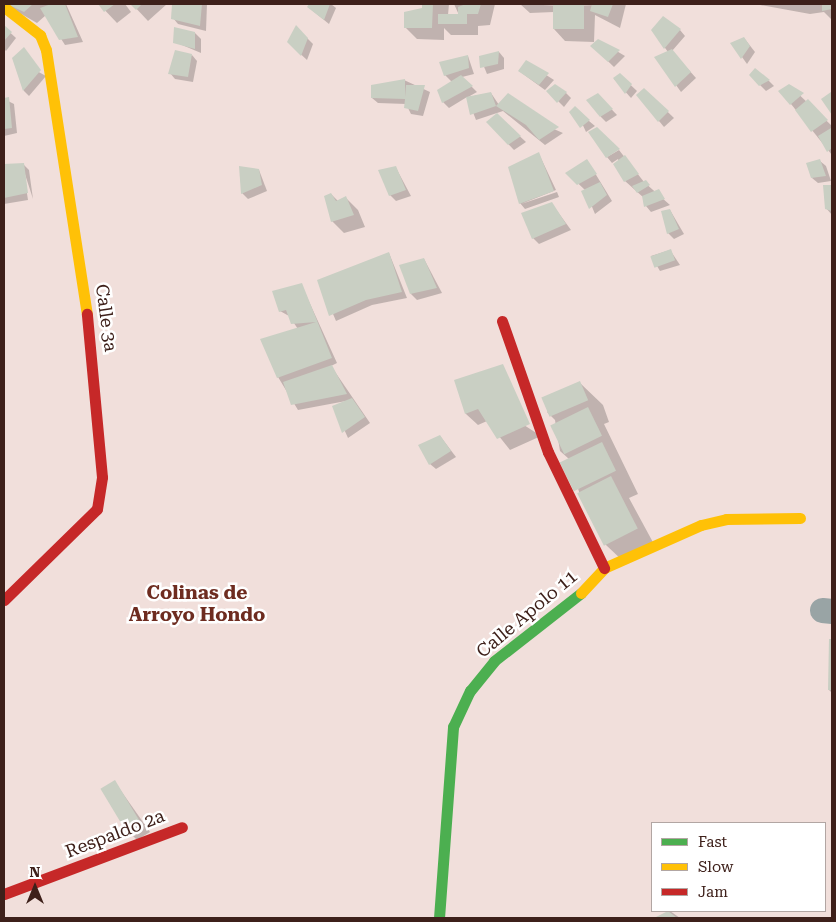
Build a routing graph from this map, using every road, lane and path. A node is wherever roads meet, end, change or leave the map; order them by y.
1 (4, 8) edge
2 (502, 321) dead end
3 (800, 518) dead end
4 (604, 568) junction
5 (4, 600) edge
6 (182, 827) dead end
7 (4, 894) edge
8 (439, 918) edge

1 - 5 street, Calle 3a
2 - 4 street
3 - 4 street, Calle Apolo 11
4 - 8 street, Calle Apolo 11
6 - 7 street, Respaldo 2a

